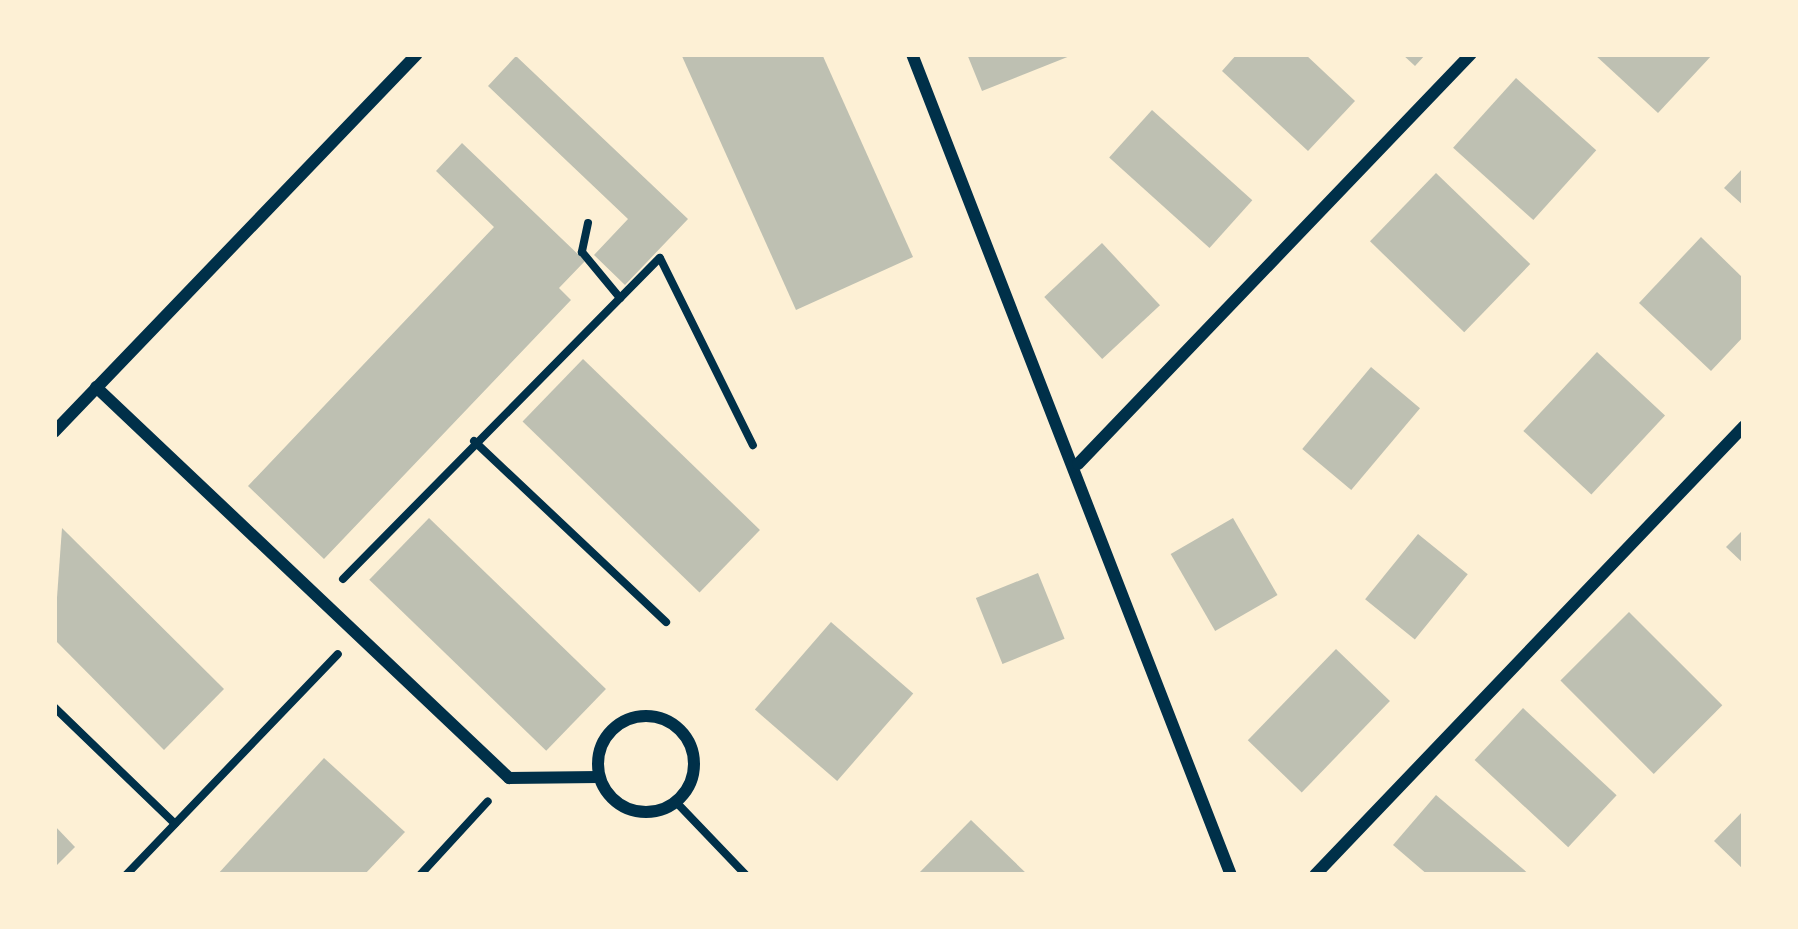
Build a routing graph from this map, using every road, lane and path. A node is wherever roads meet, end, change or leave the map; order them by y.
1 (417, 54) edge
2 (912, 54) edge
3 (1471, 54) edge
4 (588, 223) dead end
5 (620, 298) junction
6 (97, 387) junction
7 (1744, 426) edge
8 (54, 432) edge
9 (474, 441) junction
10 (753, 445) dead end
11 (1078, 464) junction
12 (322, 602) junction
13 (666, 622) dead end
14 (355, 635) junction
15 (54, 707) edge
16 (599, 777) junction
17 (509, 778) junction
18 (676, 802) junction
19 (175, 824) junction
20 (126, 875) edge
21 (420, 875) edge
22 (746, 875) edge
23 (1231, 875) edge
24 (1315, 875) edge

1 - 6 street
2 - 11 street
3 - 11 street
4 - 5 path
5 - 9 path
5 - 10 path
6 - 8 street
6 - 12 street
7 - 24 street
9 - 12 path
9 - 13 path
11 - 23 street
12 - 14 street
14 - 17 street
14 - 19 path
15 - 19 path
16 - 17 street
16 - 18 street
16 - 18 street
17 - 21 path
18 - 22 path
19 - 20 path

